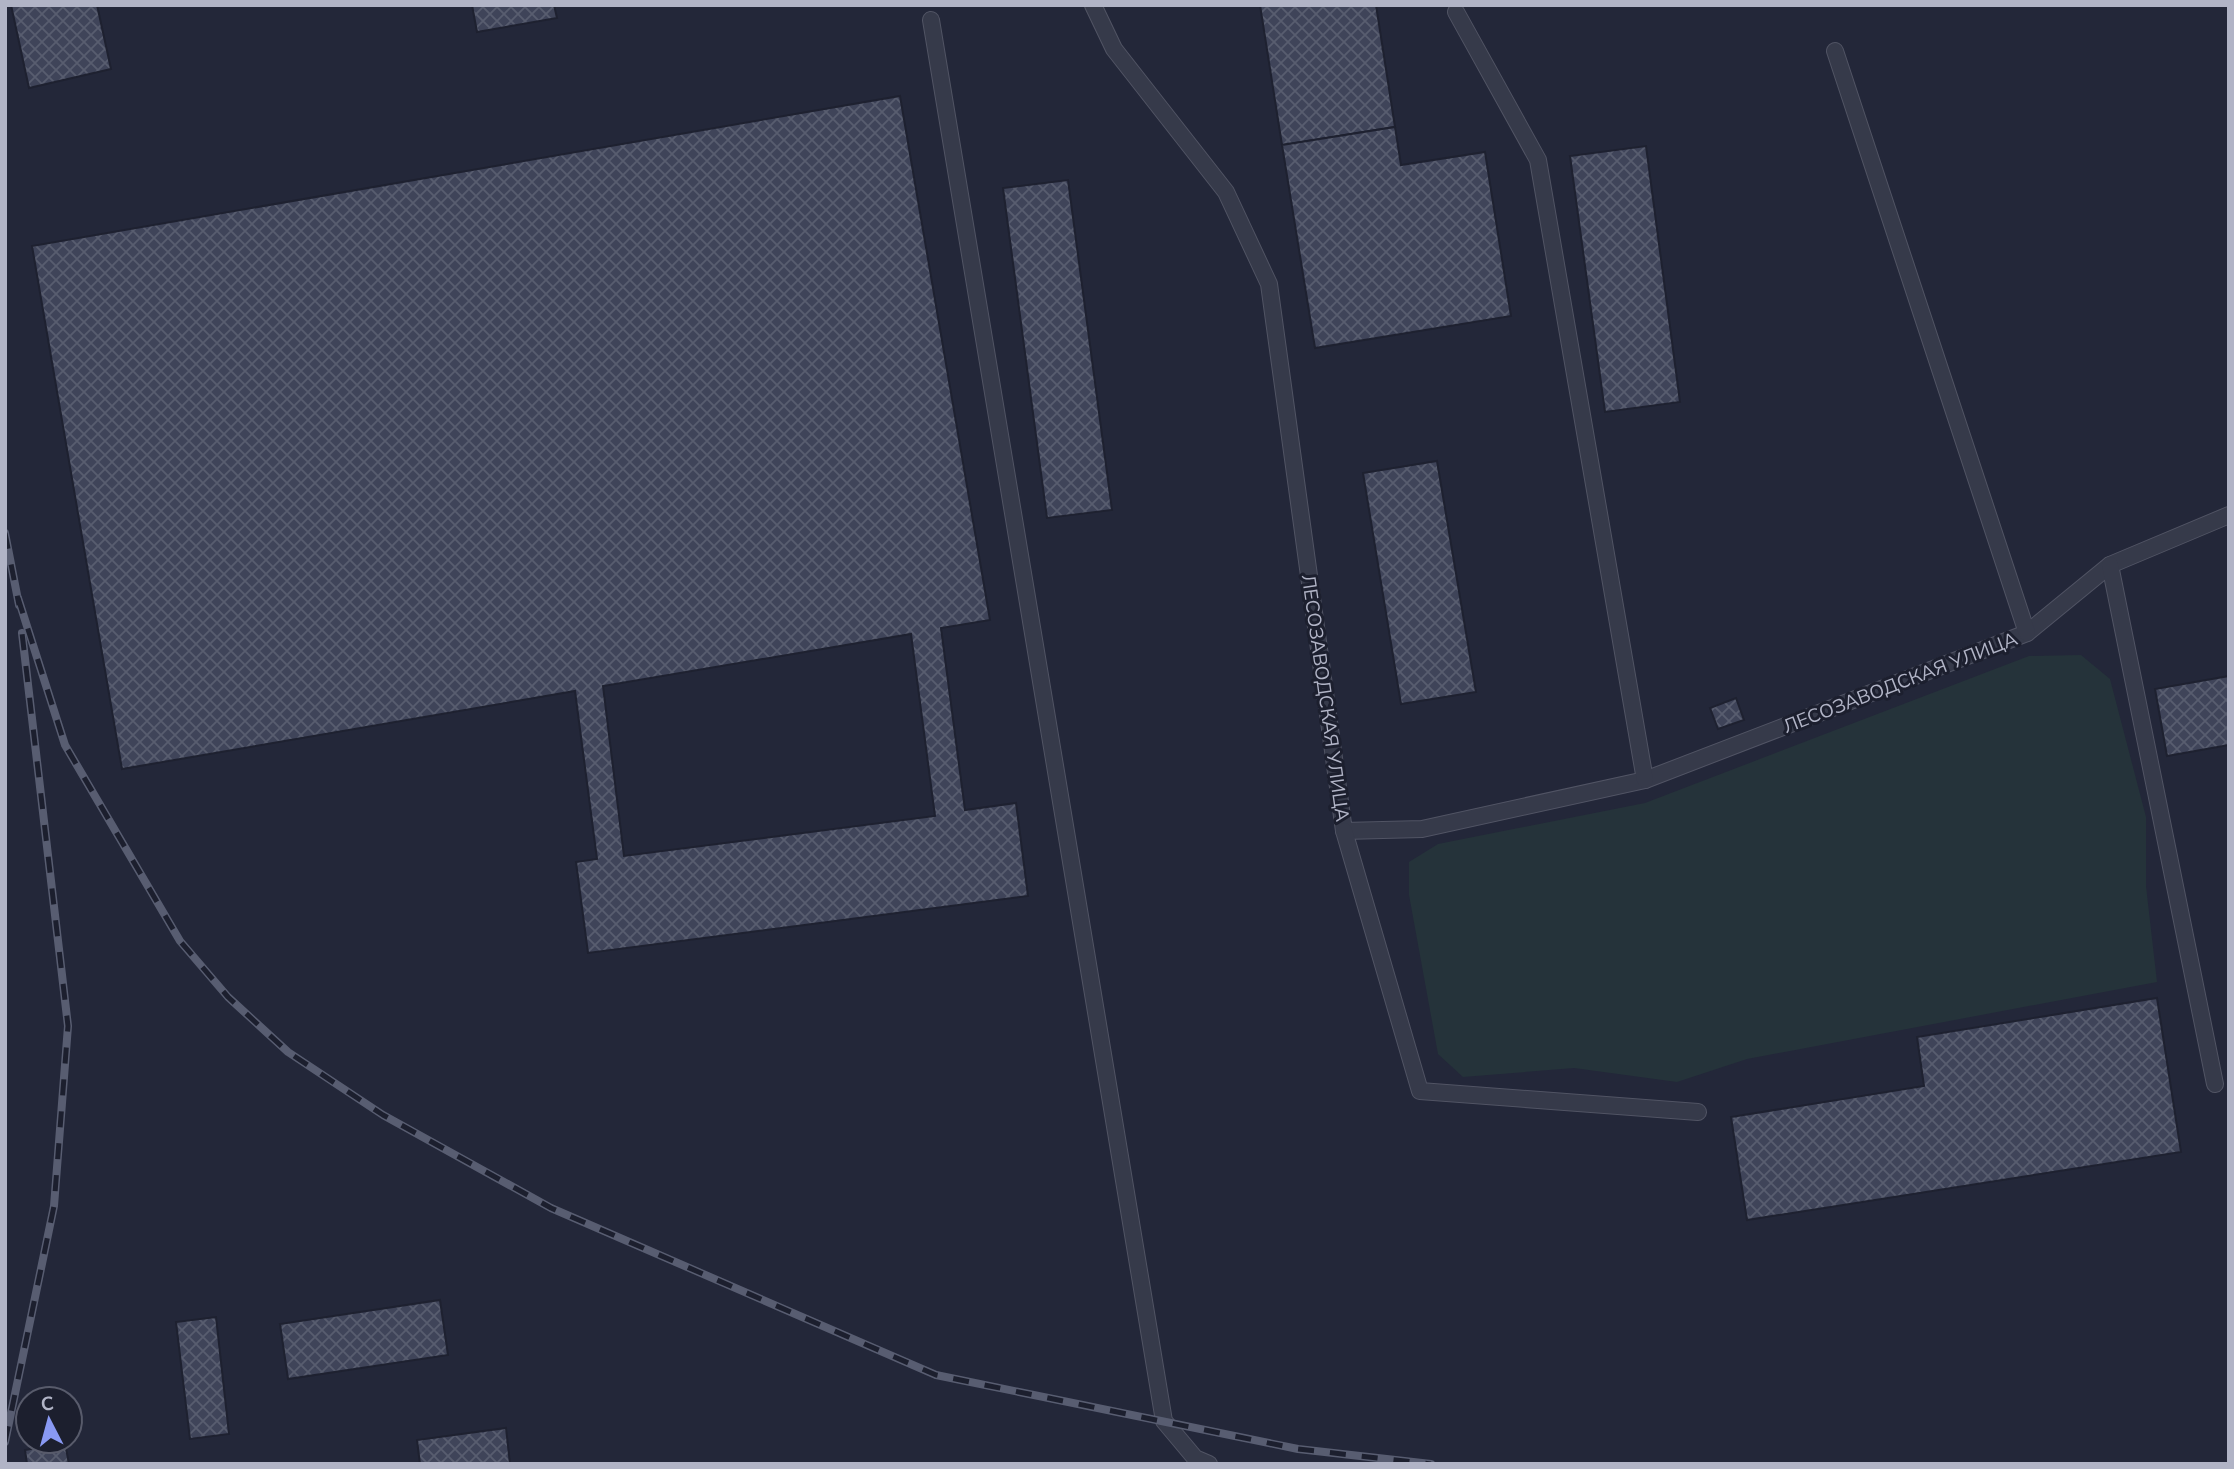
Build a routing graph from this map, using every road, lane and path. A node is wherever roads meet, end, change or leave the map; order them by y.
1 (1093, 5) edge
2 (1456, 12) dead end
3 (931, 20) dead end
4 (1835, 51) dead end
5 (2229, 515) edge
6 (2110, 565) junction
7 (2027, 633) junction
8 (1645, 780) junction
9 (1344, 831) junction
10 (2216, 1084) dead end
11 (1698, 1112) dead end
12 (1209, 1464) edge

1 - 9 lane, ЛЕСОЗАВОДСКАЯ УЛИЦА
2 - 8 lane
3 - 12 lane
4 - 7 lane
5 - 6 lane, ЛЕСОЗАВОДСКАЯ УЛИЦА
6 - 7 lane, ЛЕСОЗАВОДСКАЯ УЛИЦА
6 - 10 lane
7 - 8 lane, ЛЕСОЗАВОДСКАЯ УЛИЦА
8 - 9 lane, ЛЕСОЗАВОДСКАЯ УЛИЦА
9 - 11 lane

